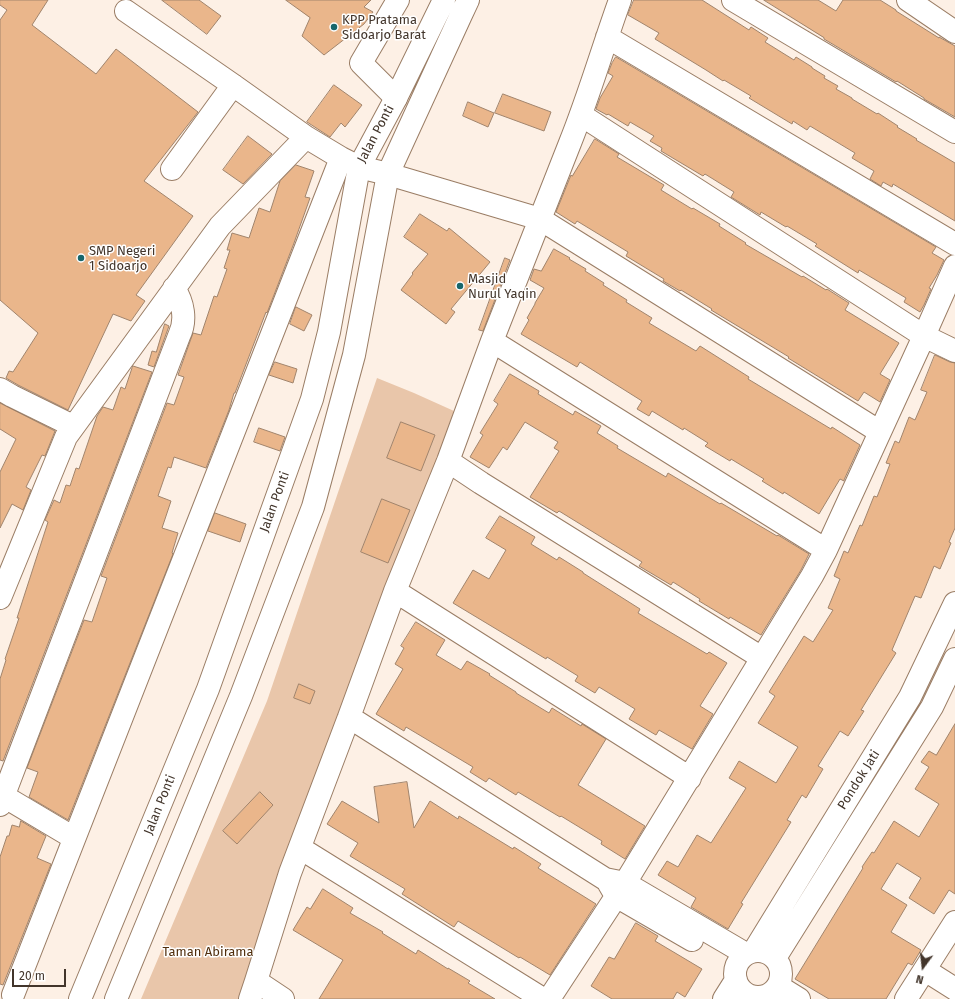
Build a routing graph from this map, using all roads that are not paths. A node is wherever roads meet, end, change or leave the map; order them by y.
1 (398, 0) edge
2 (468, 0) edge
3 (620, 0) edge
4 (733, 0) edge
5 (908, 0) edge
6 (442, 1) edge
7 (126, 11) dead end
8 (955, 32) edge
9 (607, 37) junction
10 (233, 85) junction
11 (396, 98) junction
12 (581, 115) junction
13 (955, 132) edge
14 (306, 137) junction
15 (350, 162) junction
16 (172, 169) dead end
17 (388, 174) junction
18 (540, 219) junction
19 (955, 244) edge
20 (955, 266) edge
21 (174, 288) junction
22 (924, 336) junction
23 (492, 341) junction
24 (955, 351) edge
25 (0, 389) edge
26 (73, 426) junction
27 (880, 432) junction
28 (448, 461) junction
29 (826, 550) junction
30 (395, 591) junction
31 (0, 598) edge
32 (955, 603) edge
33 (762, 658) junction
34 (955, 659) edge
35 (349, 717) junction
36 (690, 778) junction
37 (1, 799) edge
38 (74, 838) junction
39 (300, 848) junction
40 (616, 886) junction
41 (955, 922) edge
42 (775, 958) junction
43 (743, 963) junction
44 (925, 970) junction
45 (778, 986) junction
46 (955, 989) edge
47 (253, 990) edge
48 (12, 995) edge
49 (750, 997) edge
50 (80, 999) edge
51 (116, 999) edge
52 (283, 999) edge
53 (543, 999) edge
54 (549, 999) edge
55 (724, 999) edge
56 (799, 999) edge
57 (906, 999) edge

1 - 11 street
2 - 17 street, Jalan Ponti
3 - 9 street
4 - 13 street
5 - 8 street
6 - 11 street, Jalan Ponti
7 - 10 street
9 - 12 street
9 - 19 street
10 - 14 street
10 - 16 street
11 - 15 street, Jalan Ponti
12 - 18 street
12 - 22 street
14 - 15 street
14 - 21 street
15 - 17 street
15 - 38 street
15 - 50 street, Jalan Ponti
17 - 18 street
17 - 51 street, Jalan Ponti
18 - 23 street
18 - 27 street
20 - 22 street
21 - 26 street
21 - 37 street
22 - 24 street
22 - 27 street
23 - 28 street
23 - 29 street
25 - 26 street
26 - 31 street
27 - 29 street
28 - 30 street
28 - 33 street
29 - 33 street
30 - 35 street
30 - 36 street
32 - 43 street, Pondok Jati
33 - 36 street
34 - 42 street, Pondok Jati
35 - 39 street
35 - 40 street
36 - 40 street
37 - 38 street
38 - 48 street
39 - 47 street
39 - 53 street
40 - 43 street
40 - 54 street
41 - 44 street
42 - 43 street
42 - 45 street
43 - 49 street
43 - 55 street, Pondok Jati
44 - 46 street
44 - 57 street
45 - 49 street
45 - 56 street
47 - 52 street

